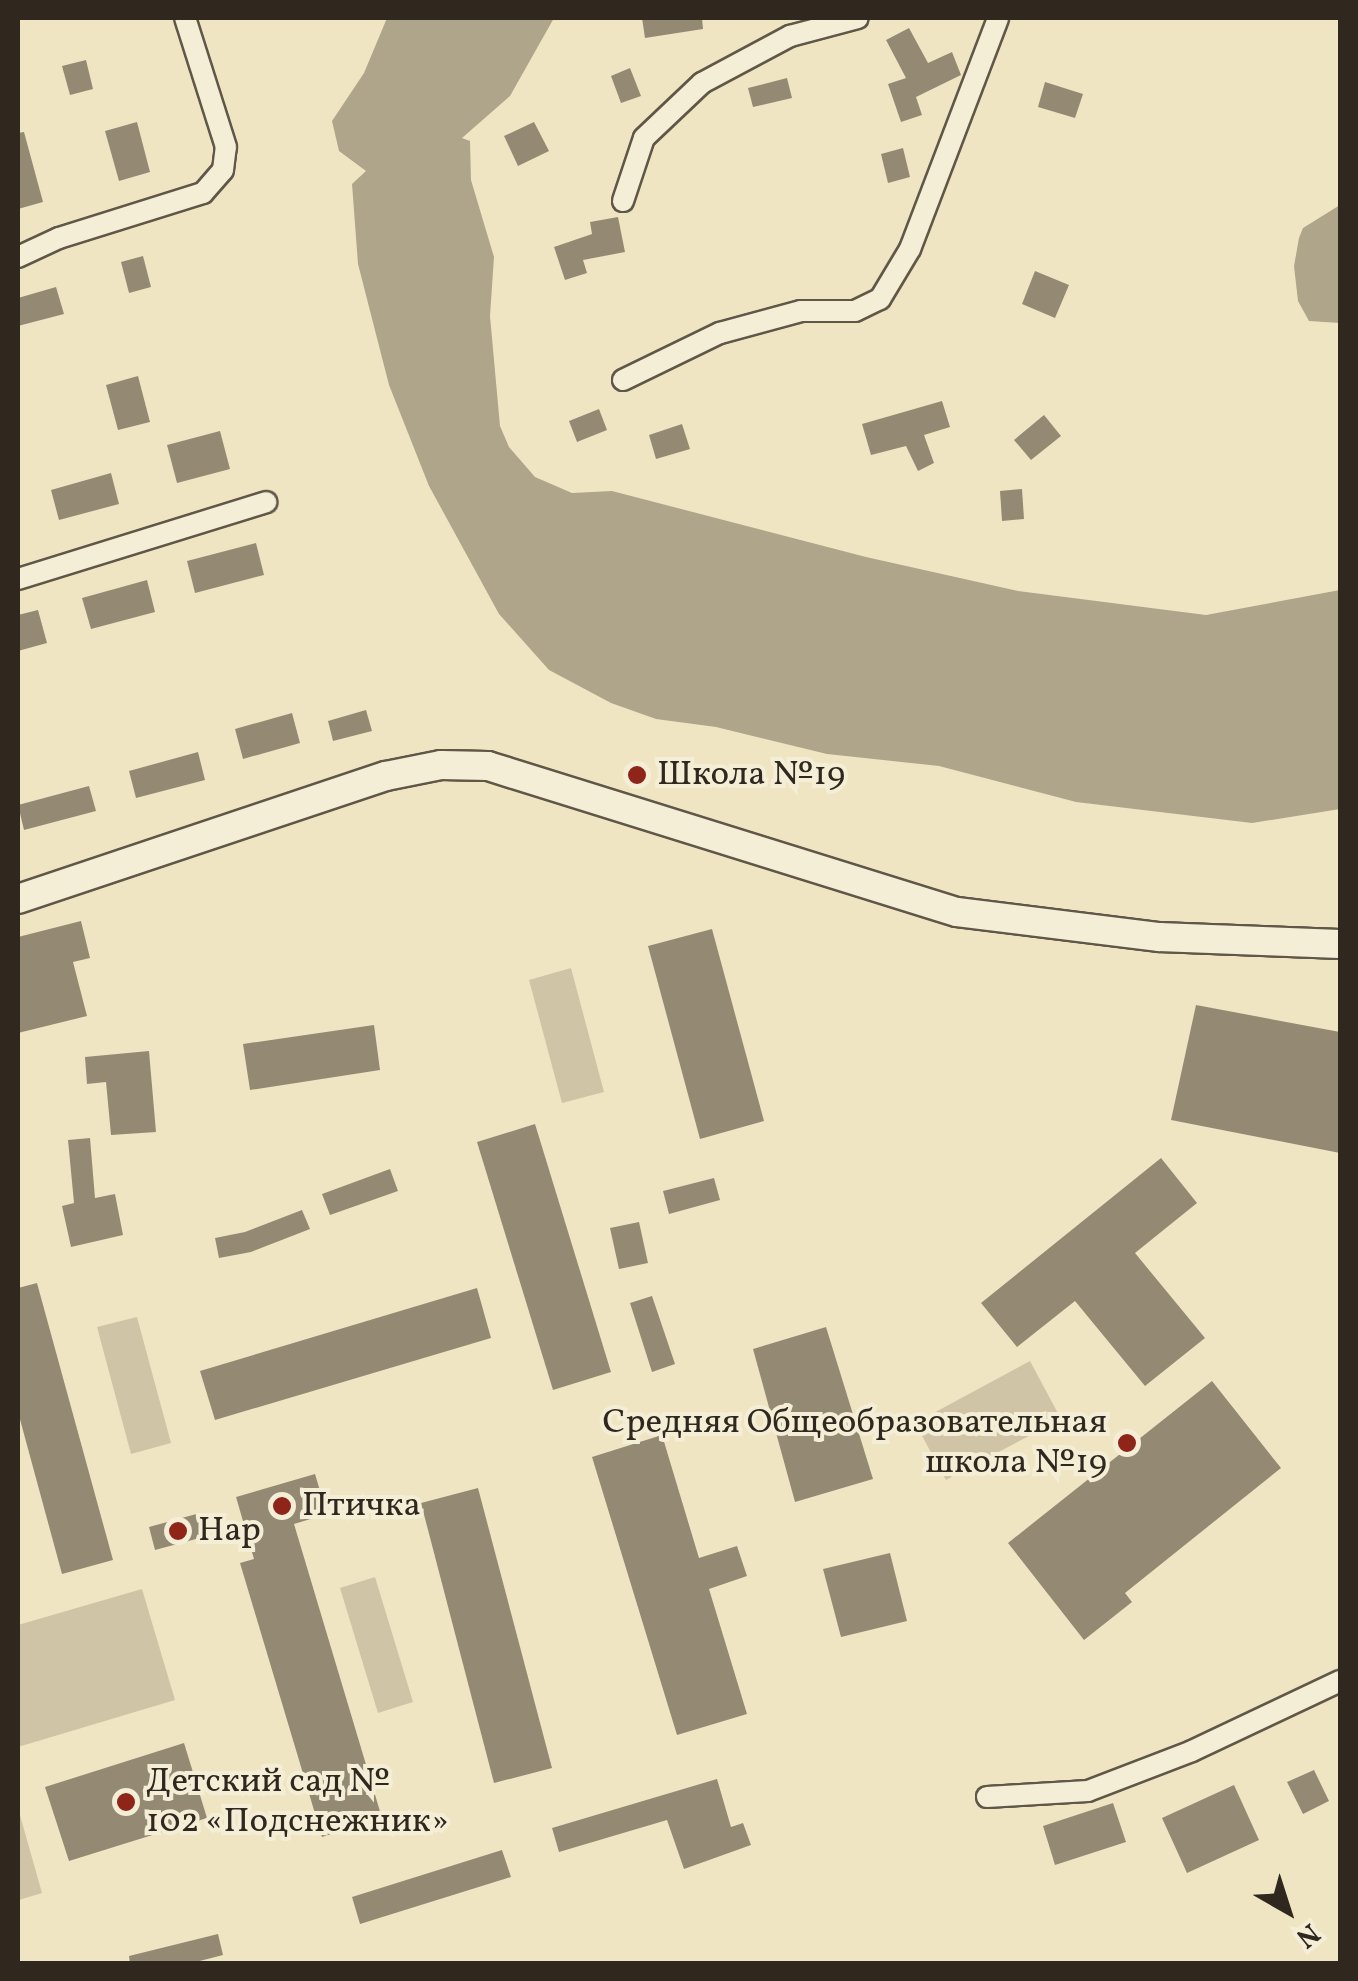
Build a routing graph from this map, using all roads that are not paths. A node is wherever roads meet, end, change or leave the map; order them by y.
1 (185, 18) edge
2 (858, 18) edge
3 (998, 18) edge
4 (623, 201) dead end
5 (18, 258) edge
6 (623, 380) dead end
7 (266, 502) dead end
8 (18, 579) edge
9 (18, 900) edge
10 (1340, 944) edge
11 (1340, 1681) edge
12 (987, 1797) dead end

1 - 5 street
2 - 4 street
3 - 6 street
7 - 8 street
9 - 10 street
11 - 12 street

